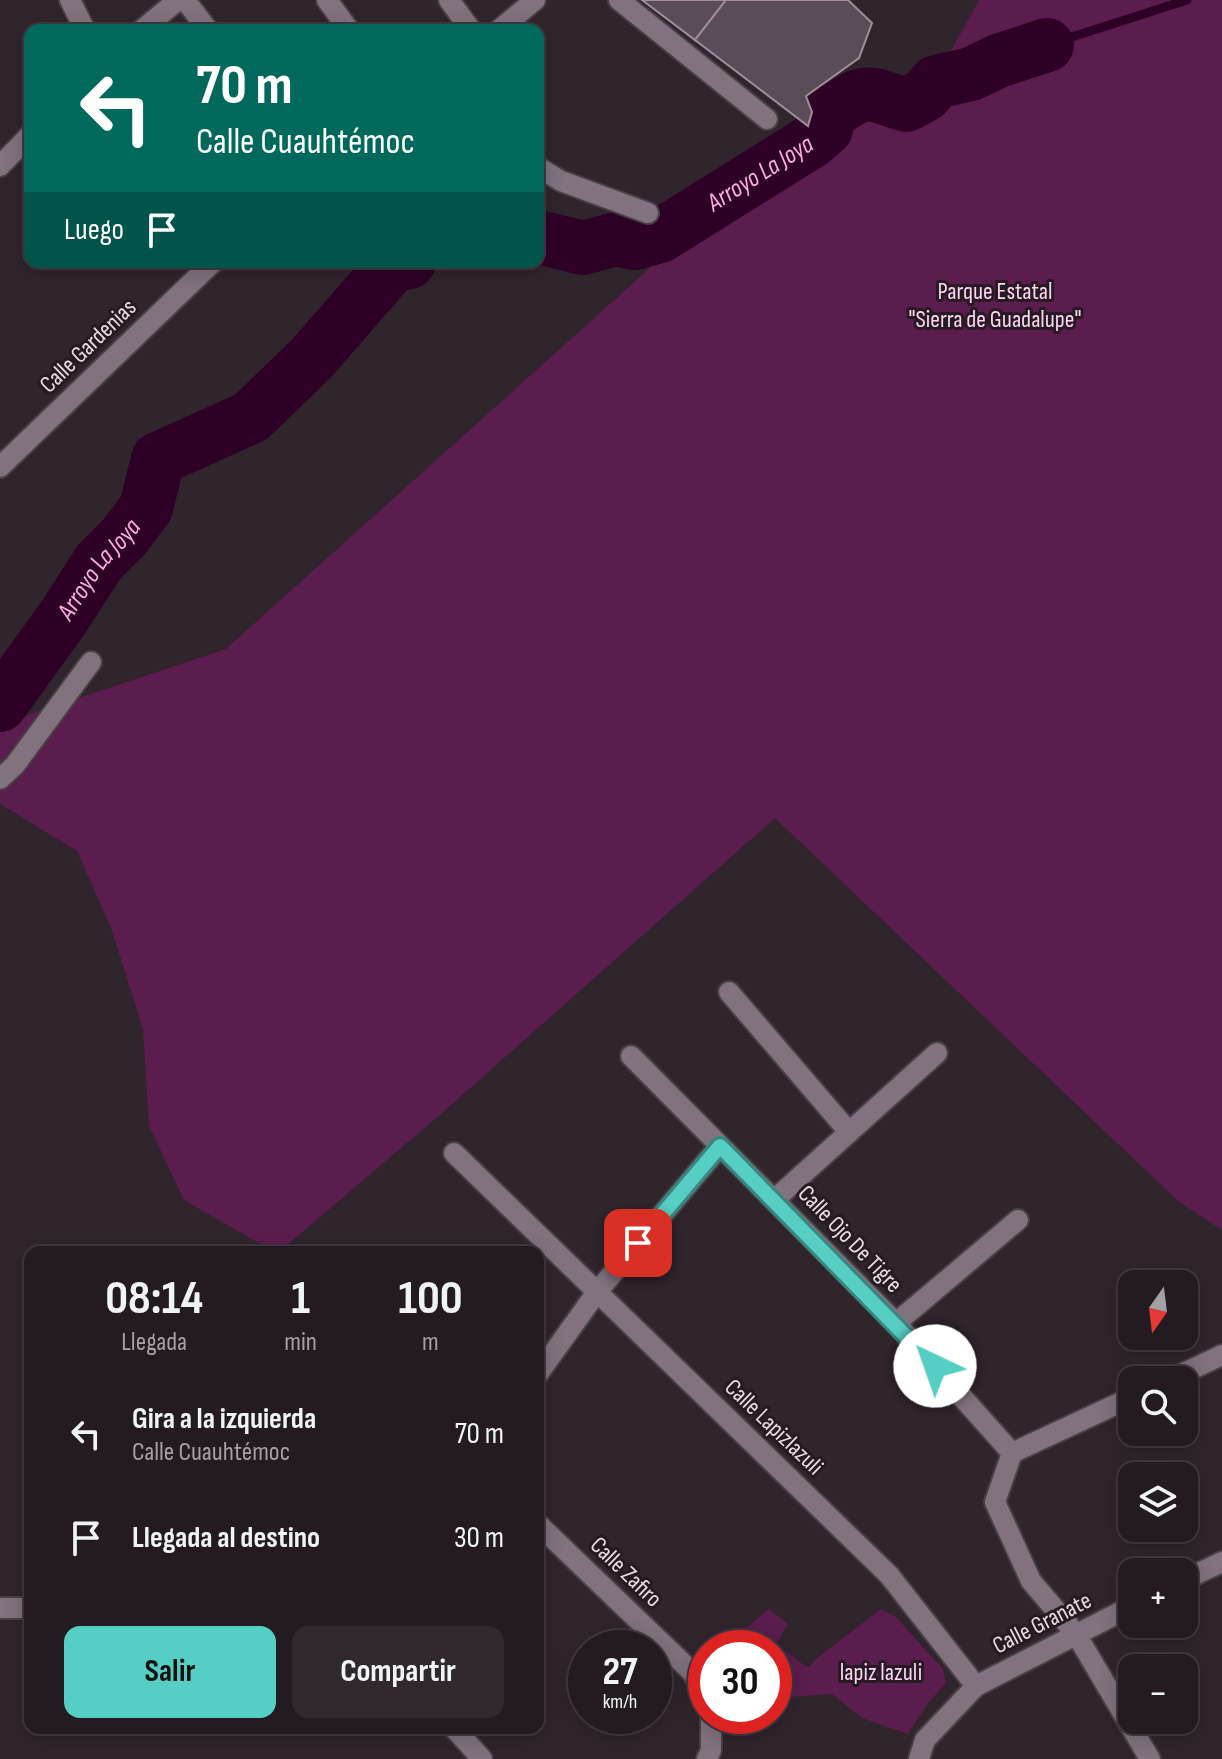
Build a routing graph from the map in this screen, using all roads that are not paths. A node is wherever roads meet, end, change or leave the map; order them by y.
1 (70, 0) edge
2 (178, 0) edge
3 (185, 0) edge
4 (327, 0) edge
5 (449, 0) edge
6 (535, 0) edge
7 (619, 0) edge
8 (82, 24) edge
9 (149, 24) edge
10 (203, 24) edge
11 (345, 24) edge
12 (467, 24) edge
13 (506, 24) edge
14 (767, 119) dead end
15 (24, 141) edge
16 (0, 166) edge
17 (544, 171) edge
18 (648, 213) dead end
19 (207, 268) edge
20 (0, 467) edge
21 (91, 662) dead end
22 (0, 779) edge
23 (729, 992) dead end
24 (937, 1053) dead end
25 (631, 1056) dead end
26 (849, 1132) junction
27 (720, 1146) junction
28 (454, 1153) dead end
29 (774, 1200) junction
30 (1018, 1220) dead end
31 (597, 1292) junction
32 (896, 1323) junction
33 (1222, 1355) edge
34 (544, 1366) edge
35 (1198, 1366) edge
36 (1118, 1404) edge
37 (1012, 1453) junction
38 (544, 1530) edge
39 (1222, 1562) edge
40 (1198, 1573) edge
41 (0, 1608) edge
42 (24, 1608) edge
43 (1118, 1613) edge
44 (1076, 1634) junction
45 (688, 1668) edge
46 (976, 1686) junction
47 (459, 1734) edge
48 (711, 1734) edge
49 (482, 1759) edge
50 (707, 1759) edge
51 (919, 1759) edge
52 (1150, 1759) edge

1 - 8 street
2 - 9 street
3 - 10 street
4 - 11 street
5 - 12 street
6 - 13 street
7 - 14 street
15 - 16 street
17 - 18 street
19 - 20 street, Calle Gardenias
21 - 22 street
23 - 26 street
24 - 26 street
25 - 27 street, Calle Ojo De Tigre
26 - 29 street
27 - 29 street, Calle Ojo De Tigre
27 - 31 street
28 - 31 street, Calle Lapizlazuli
29 - 32 street, Calle Ojo De Tigre
30 - 32 street
31 - 34 street
31 - 46 street, Calle Lapizlazuli
32 - 37 street, Calle Ojo De Tigre
33 - 35 street
36 - 37 street
37 - 44 street
38 - 45 street, Calle Zafiro
39 - 40 street
41 - 42 street
43 - 44 street, Calle Granate
44 - 46 street, Calle Granate
44 - 52 street
46 - 51 street
47 - 49 street
48 - 50 street

